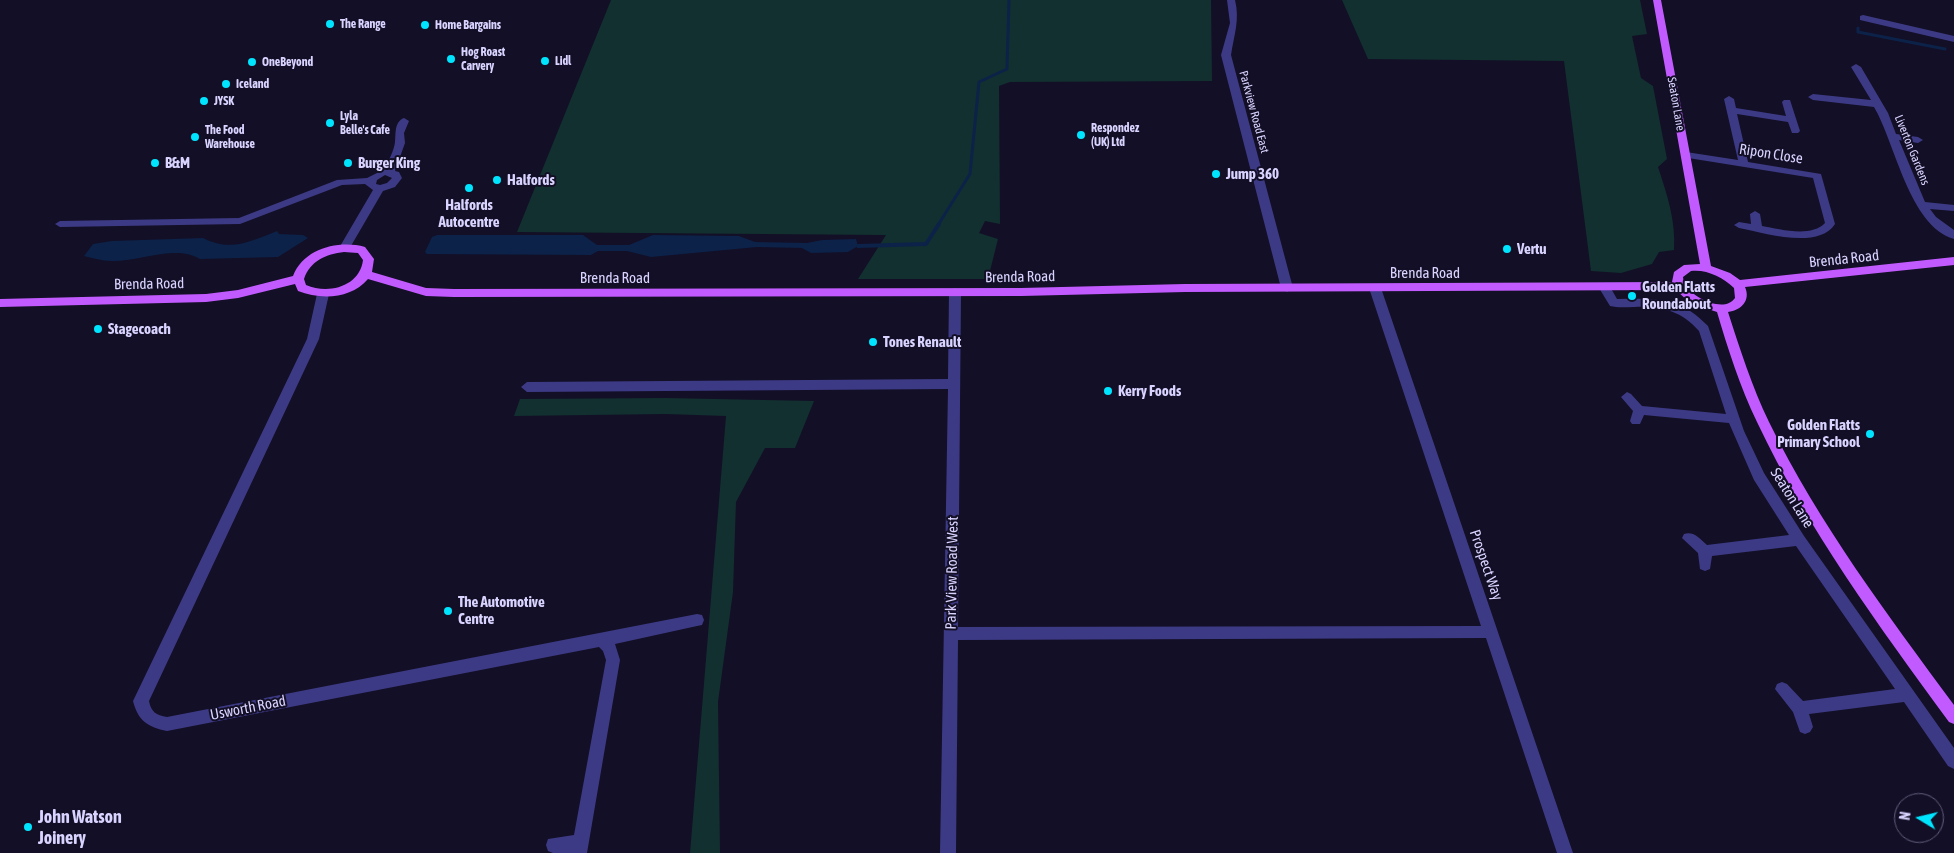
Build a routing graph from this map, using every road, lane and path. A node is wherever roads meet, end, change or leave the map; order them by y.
1 (1230, 0) edge
2 (1657, 0) edge
3 (1863, 18) dead end
4 (1954, 39) edge
5 (1856, 67) dead end
6 (1814, 97) dead end
7 (1729, 99) dead end
8 (1787, 102) dead end
9 (1877, 104) junction
10 (1732, 110) junction
11 (1792, 120) junction
12 (404, 121) dead end
13 (1796, 131) dead end
14 (1892, 136) junction
15 (1918, 140) dead end
16 (1686, 155) junction
17 (1744, 165) junction
18 (389, 172) junction
19 (370, 181) junction
20 (379, 189) junction
21 (1922, 205) junction
22 (1954, 208) edge
23 (1755, 214) dead end
24 (60, 224) dead end
25 (1739, 225) dead end
26 (1757, 228) junction
27 (1954, 235) edge
28 (344, 248) junction
29 (1954, 261) edge
30 (1706, 268) junction
31 (365, 274) junction
32 (298, 279) junction
33 (1737, 284) junction
34 (1678, 286) junction
35 (1287, 288) junction
36 (1375, 288) junction
37 (1605, 288) junction
38 (955, 292) junction
39 (323, 294) junction
40 (0, 303) edge
41 (1721, 308) junction
42 (954, 384) junction
43 (527, 387) dead end
44 (1627, 397) dead end
45 (1733, 419) junction
46 (1689, 538) dead end
47 (1799, 540) junction
48 (697, 620) dead end
49 (1491, 632) junction
50 (951, 634) junction
51 (601, 640) junction
52 (1782, 689) dead end
53 (1907, 695) junction
54 (1800, 708) junction
55 (1954, 717) edge
56 (1805, 727) dead end
57 (1954, 761) edge
58 (554, 845) dead end
59 (579, 848) edge
60 (949, 853) edge
61 (1565, 853) edge

1 - 35 street, Parkview Road East
2 - 16 main road, Seaton Lane
3 - 4 street
5 - 9 street, Liverton Gardens
6 - 9 street
7 - 10 street
8 - 11 street
9 - 14 street, Liverton Gardens
10 - 11 street
10 - 17 street
11 - 13 street
12 - 18 street
14 - 15 street
14 - 21 street, Liverton Gardens
16 - 17 street, Ripon Close
16 - 30 main road, Seaton Lane
17 - 26 street, Ripon Close
18 - 19 street
18 - 20 street
19 - 20 street
19 - 24 street
20 - 28 street
21 - 22 street
21 - 27 street, Liverton Gardens
23 - 26 street
25 - 26 street, Ripon Close
28 - 31 main road
28 - 32 main road
29 - 33 main road, Brenda Road
30 - 33 main road
30 - 34 main road
31 - 38 main road, Brenda Road
31 - 39 main road
32 - 39 main road
32 - 40 main road, Brenda Road
33 - 41 main road
34 - 37 main road, Brenda Road
34 - 41 main road
35 - 36 main road, Brenda Road
35 - 38 main road, Brenda Road
36 - 37 main road, Brenda Road
36 - 49 street, Prospect Way
37 - 45 street, Seaton Lane
38 - 42 street, Park View Road West
39 - 51 street, Usworth Road
41 - 55 main road, Seaton Lane
42 - 43 street
42 - 50 street, Park View Road West
44 - 45 street
45 - 47 street, Seaton Lane
46 - 47 street
47 - 53 street, Seaton Lane
48 - 51 street, Usworth Road
49 - 50 street
49 - 61 street, Prospect Way
50 - 60 street, Park View Road West
51 - 59 street
52 - 54 street
53 - 54 street
53 - 57 street, Seaton Lane
54 - 56 street
58 - 59 street

